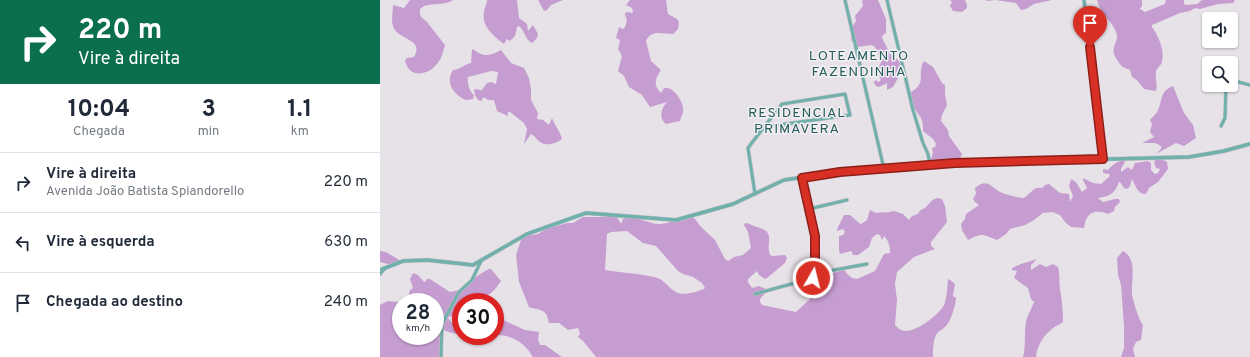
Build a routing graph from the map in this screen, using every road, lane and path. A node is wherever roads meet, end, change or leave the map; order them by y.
1 (845, 0) edge
2 (887, 0) edge
3 (1084, 0) edge
4 (1238, 82) edge
5 (1250, 85) edge
6 (1226, 92) edge
7 (1222, 126) dead end
8 (764, 127) junction
9 (1250, 144) edge
10 (1103, 159) junction
11 (930, 165) junction
12 (884, 169) junction
13 (802, 178) junction
14 (755, 194) junction
15 (847, 200) dead end
16 (809, 208) junction
17 (482, 260) junction
18 (867, 264) dead end
19 (386, 268) junction
20 (380, 270) edge
21 (818, 273) junction
22 (380, 274) edge
23 (755, 294) dead end
24 (441, 357) edge

1 - 12 street
2 - 11 street
3 - 10 street
4 - 5 street
6 - 7 street
8 - 8 street
8 - 14 street
9 - 10 street
10 - 11 street
11 - 12 street
12 - 13 street
13 - 14 street
13 - 16 street
14 - 17 street
15 - 16 street
16 - 21 street
17 - 19 street
17 - 24 street
18 - 21 street
19 - 20 street
19 - 22 street
21 - 23 street

